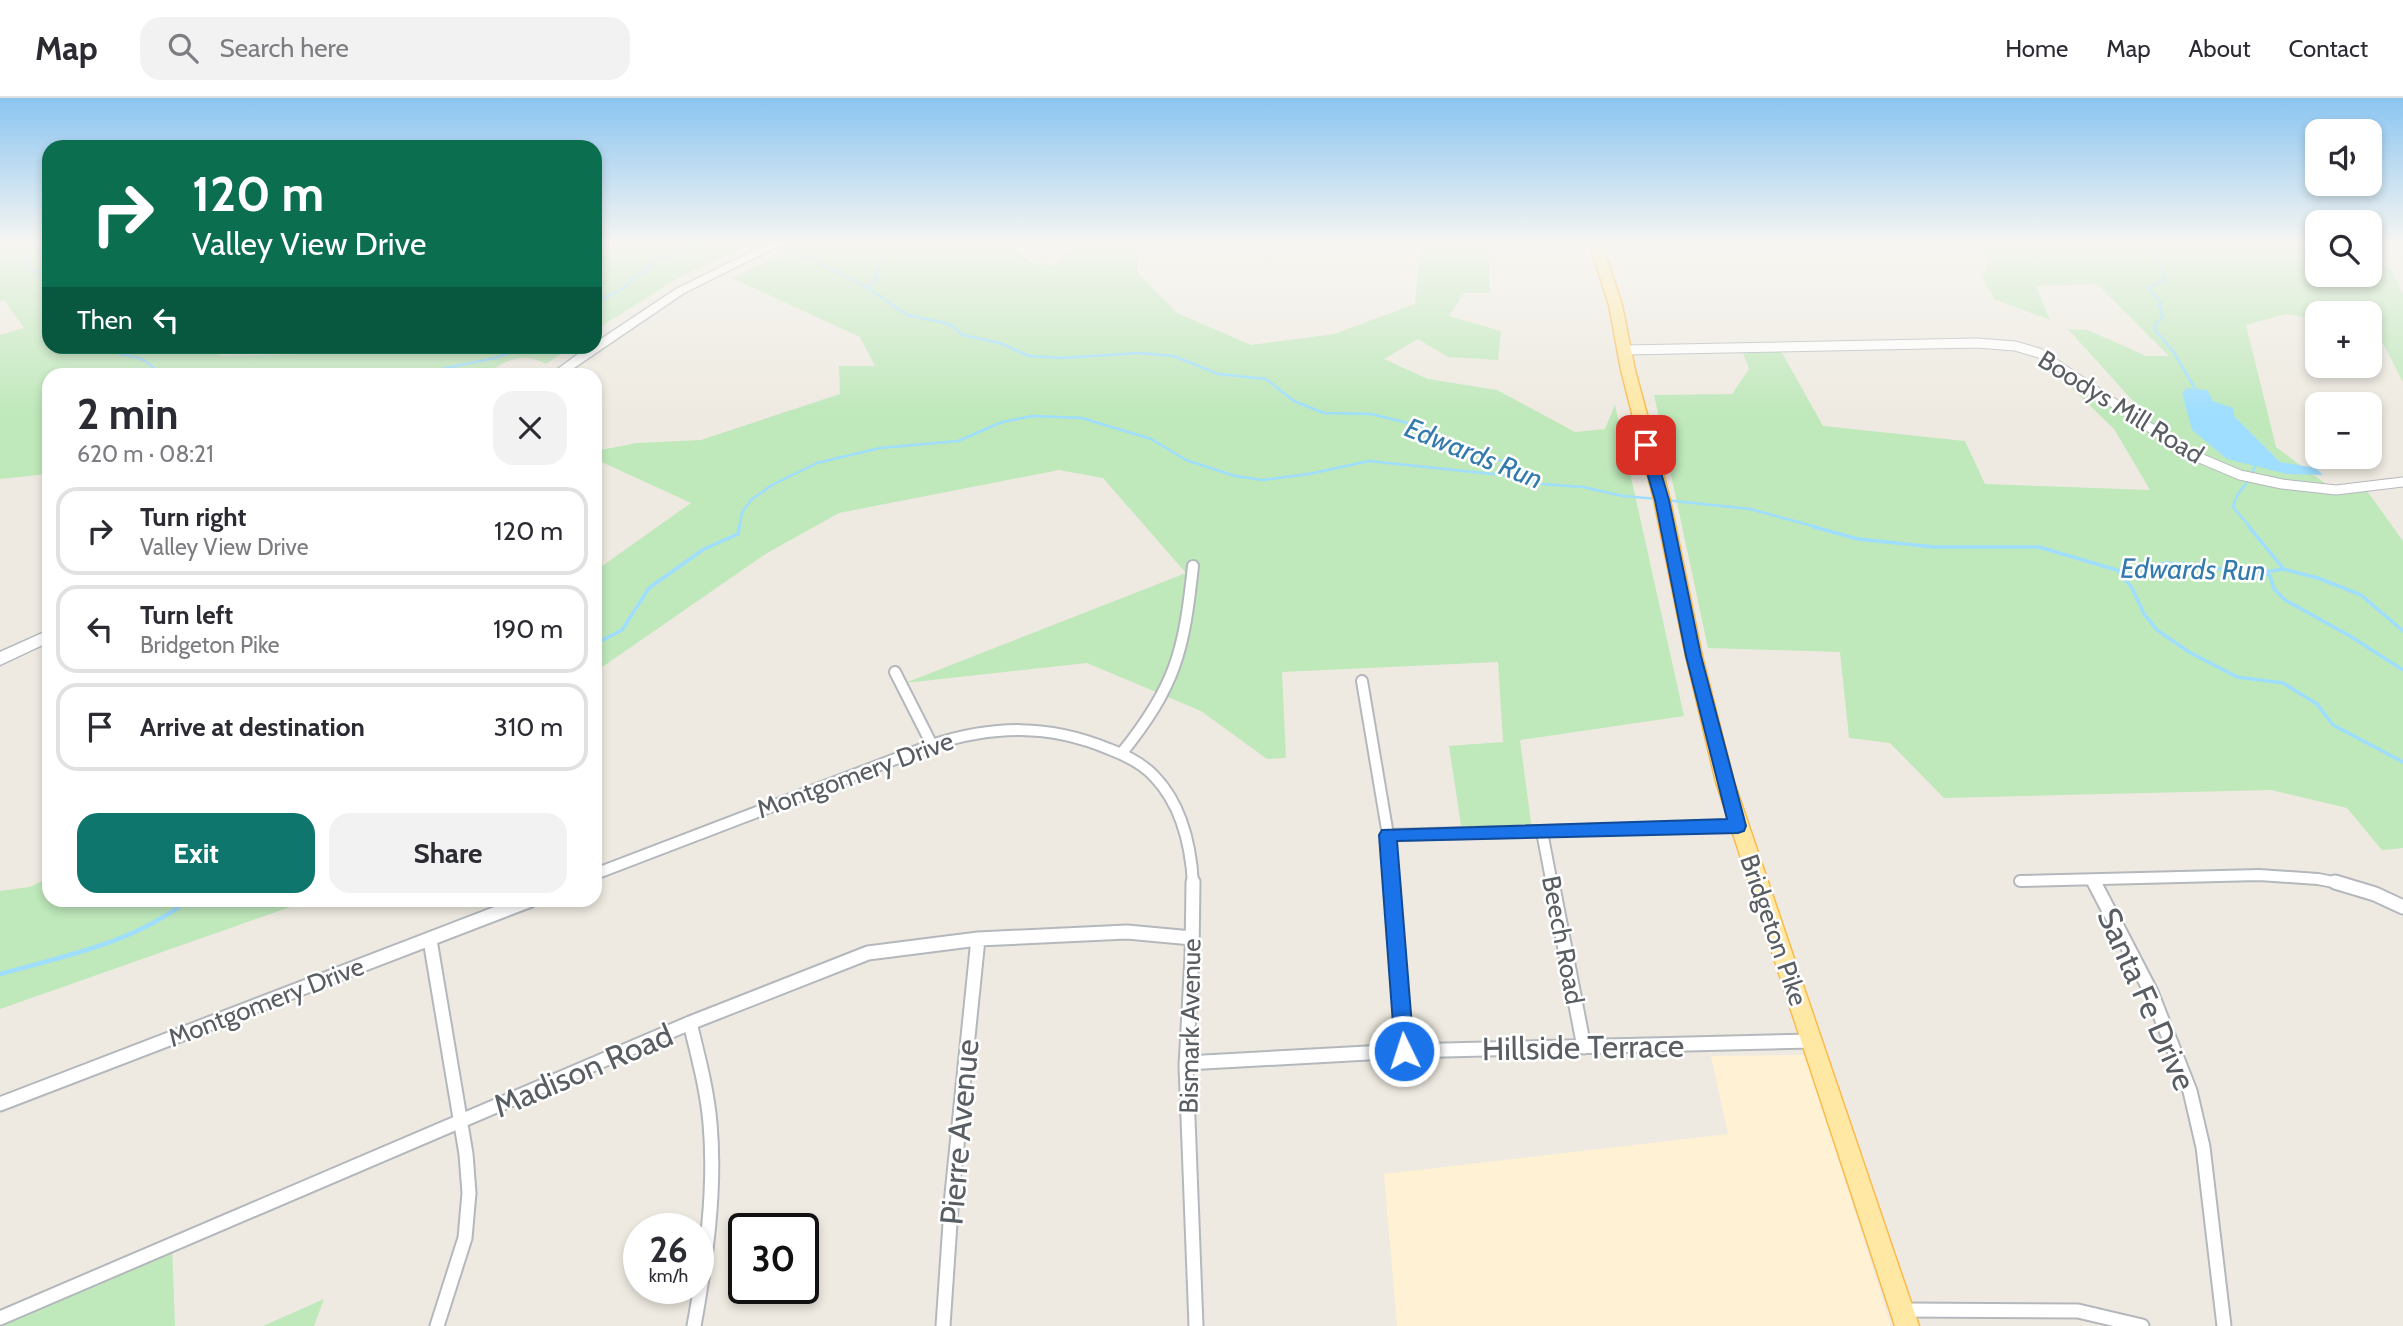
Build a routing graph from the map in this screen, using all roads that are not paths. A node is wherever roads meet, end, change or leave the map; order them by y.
1 (668, 299) edge
2 (1613, 299) edge
3 (602, 343) edge
4 (1625, 350) junction
5 (586, 354) edge
6 (565, 368) edge
7 (2403, 482) edge
8 (1193, 566) dead end
9 (42, 639) edge
10 (0, 659) edge
11 (895, 672) dead end
12 (1362, 681) dead end
13 (932, 746) junction
14 (1121, 754) junction
15 (1738, 826) junction
16 (1542, 832) junction
17 (1388, 835) junction
18 (602, 871) edge
19 (2020, 881) dead end
20 (2093, 881) junction
21 (513, 907) edge
22 (2403, 907) edge
23 (1192, 938) junction
24 (978, 939) junction
25 (430, 940) junction
26 (690, 1023) junction
27 (1812, 1041) junction
28 (1584, 1047) junction
29 (1404, 1051) junction
30 (1186, 1063) junction
31 (0, 1104) edge
32 (460, 1123) junction
33 (0, 1318) edge
34 (1904, 1318) edge
35 (437, 1326) edge
36 (694, 1326) edge
37 (943, 1326) edge
38 (1196, 1326) edge
39 (2142, 1326) edge
40 (2224, 1326) edge

1 - 3 street
2 - 4 main road, Bridgeton Pike
4 - 7 street, Boodys Mill Road
4 - 15 main road, Bridgeton Pike
5 - 6 street
8 - 14 street
9 - 10 street
11 - 13 street
12 - 17 street
13 - 14 street, Montgomery Drive
13 - 18 street, Montgomery Drive
14 - 23 street, Bismark Avenue
15 - 16 street
15 - 27 main road, Bridgeton Pike
16 - 17 street
16 - 28 street, Beech Road
17 - 29 street
19 - 20 street
20 - 22 street
20 - 40 street, Santa Fe Drive
21 - 25 street, Montgomery Drive
23 - 24 street, Madison Road
23 - 30 street, Bismark Avenue
24 - 26 street, Madison Road
24 - 37 street, Pierre Avenue
25 - 31 street, Montgomery Drive
25 - 32 street
26 - 32 street, Madison Road
26 - 36 street
27 - 28 street, Hillside Terrace
27 - 34 main road, Bridgeton Pike
28 - 29 street, Hillside Terrace
29 - 30 street, Hillside Terrace
30 - 38 street, Bismark Avenue
32 - 33 street, Madison Road
32 - 35 street
34 - 39 street

